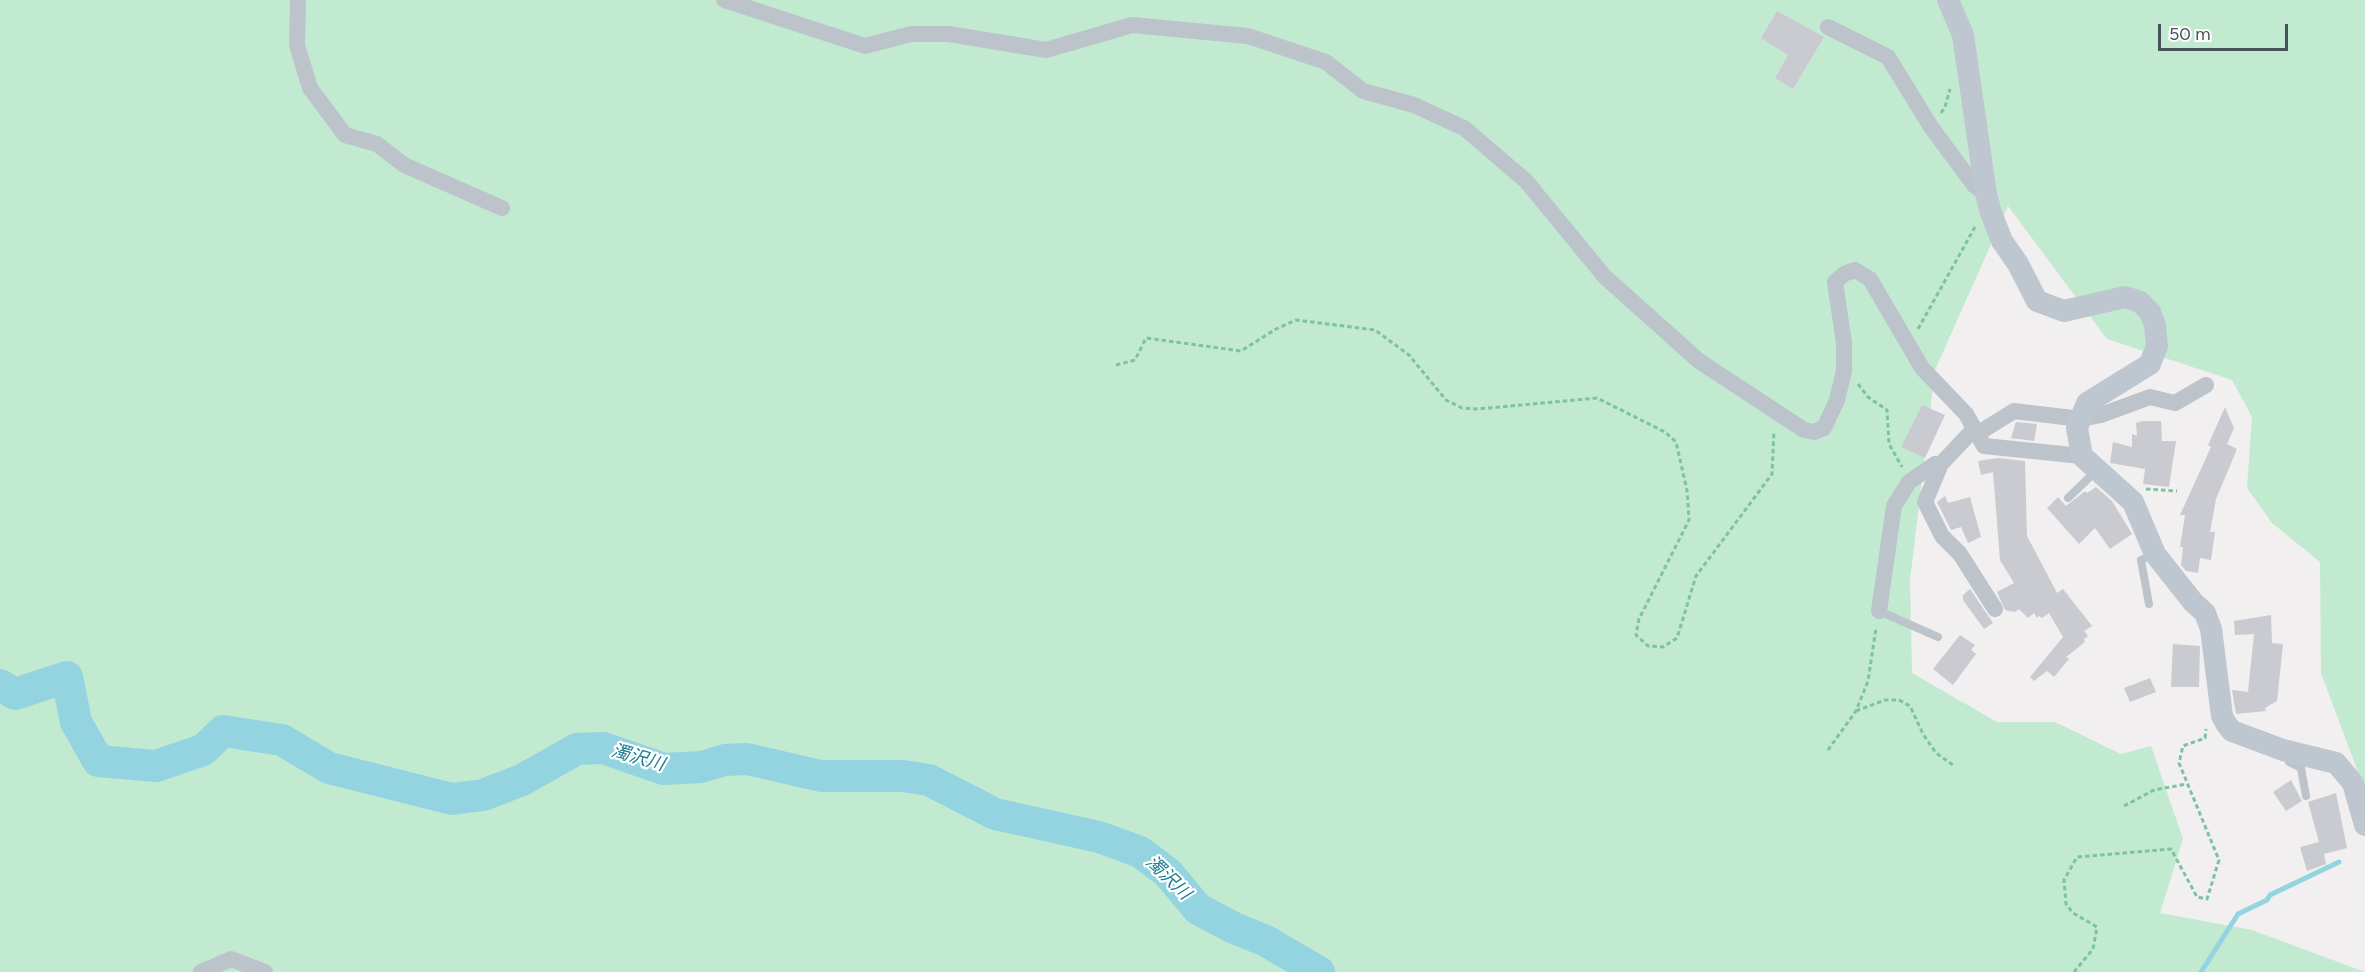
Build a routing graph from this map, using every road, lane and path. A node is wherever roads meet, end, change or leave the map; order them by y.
1 (298, 0) edge
2 (724, 0) edge
3 (1948, 0) edge
4 (1828, 27) dead end
5 (1988, 203) junction
6 (502, 208) dead end
7 (1915, 357) junction
8 (1116, 365) dead end
9 (1844, 371) junction
10 (2206, 385) dead end
11 (1775, 411) junction
12 (2081, 419) junction
13 (1976, 432) junction
14 (2090, 463) junction
15 (1941, 464) junction
16 (1914, 479) junction
17 (2177, 491) dead end
18 (2125, 492) junction
19 (2068, 498) dead end
20 (2155, 554) junction
21 (2149, 604) dead end
22 (1995, 609) dead end
23 (1879, 611) junction
24 (1938, 637) dead end
25 (1856, 711) junction
26 (2207, 719) dead end
27 (1828, 750) dead end
28 (2284, 750) junction
29 (1953, 765) dead end
30 (2187, 784) junction
31 (2306, 796) dead end
32 (2124, 806) dead end
33 (2365, 825) edge
34 (201, 972) edge
35 (265, 972) edge
36 (2074, 972) edge

1 - 6 street
2 - 11 street
3 - 5 street
4 - 5 street
5 - 7 path
5 - 12 street
7 - 9 street
7 - 13 street
8 - 11 path
9 - 11 street
9 - 16 path
10 - 12 street
12 - 13 street
12 - 14 street
13 - 14 street
13 - 15 street
14 - 18 street
14 - 19 lane
15 - 16 street
15 - 22 street
16 - 23 street
17 - 18 path
18 - 20 street
20 - 21 lane
20 - 28 street
23 - 24 lane
23 - 25 path
25 - 27 path
25 - 29 path
26 - 30 path
28 - 31 lane
28 - 33 street
30 - 32 path
30 - 36 path
34 - 35 street

